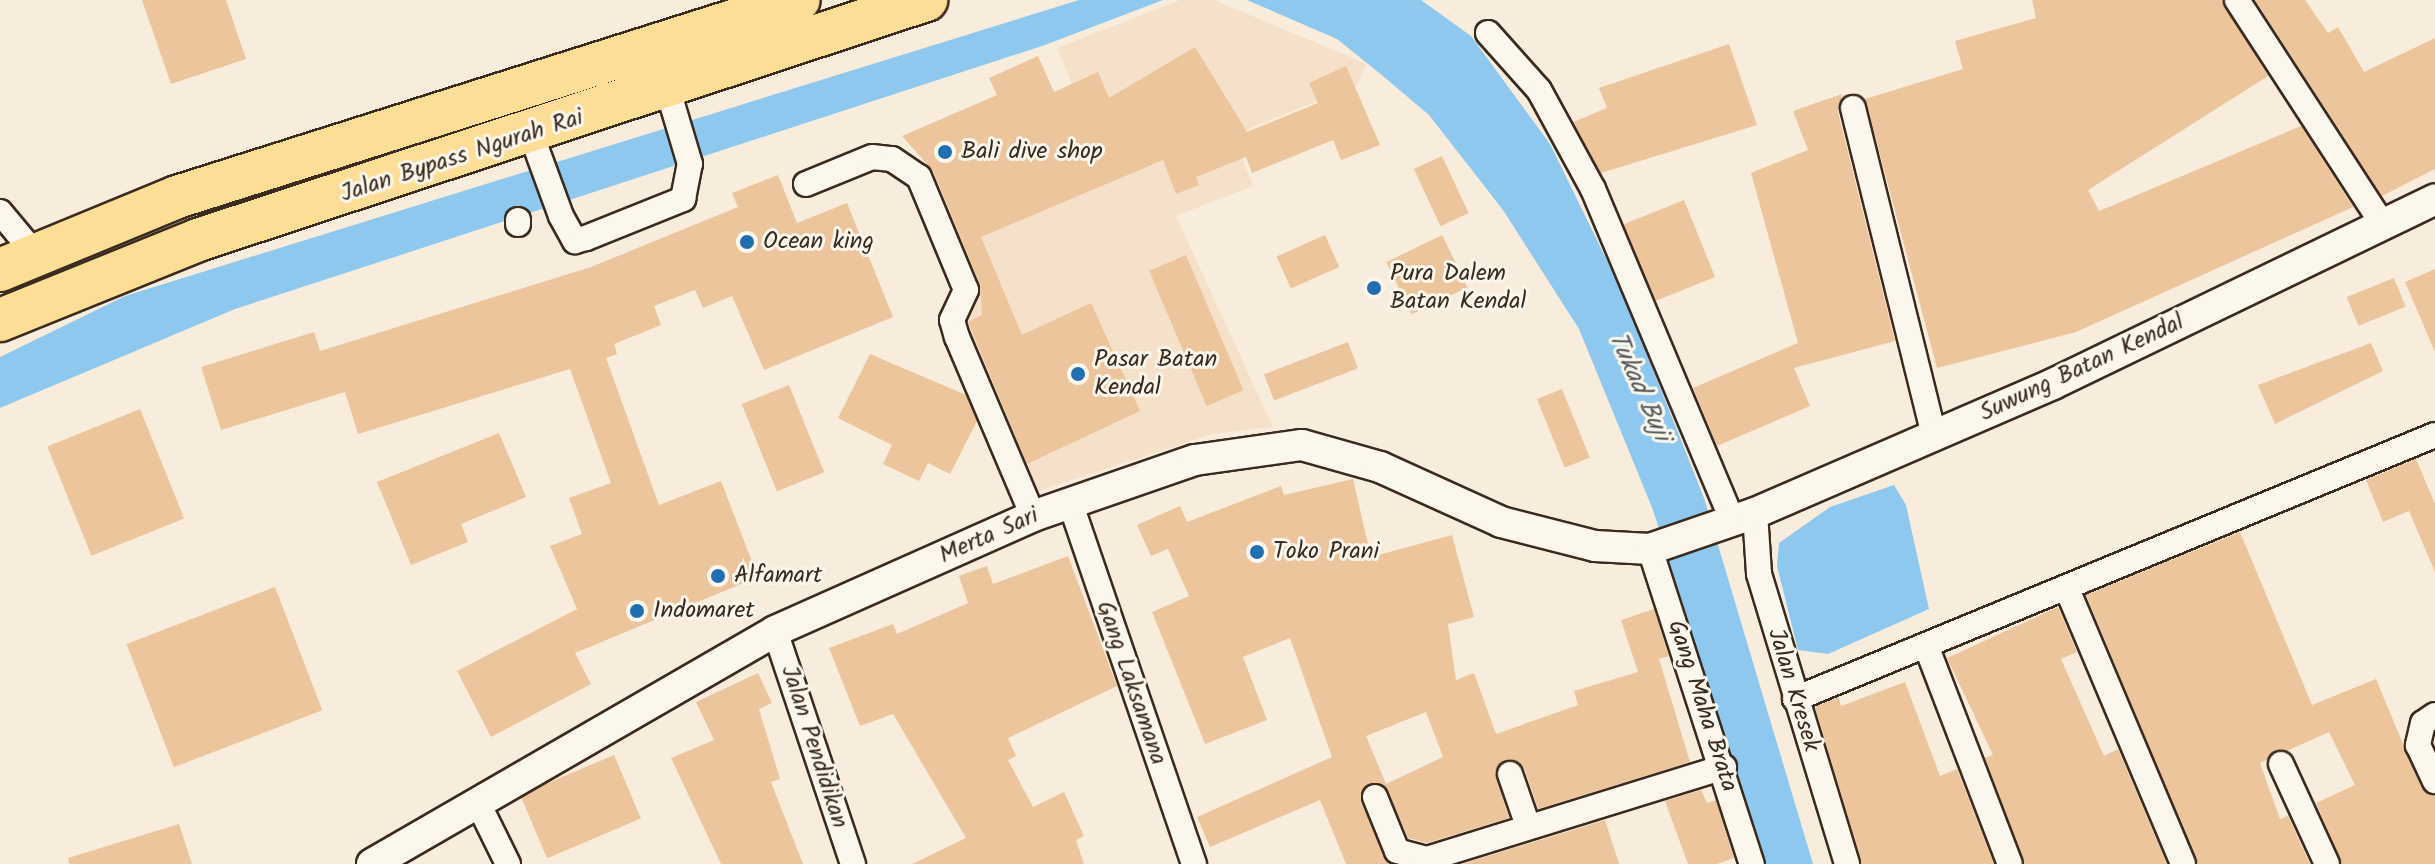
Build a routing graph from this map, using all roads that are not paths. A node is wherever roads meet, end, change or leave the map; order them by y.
1 (799, 0) edge
2 (926, 0) edge
3 (2237, 0) edge
4 (1488, 33) dead end
5 (672, 104) junction
6 (1853, 108) dead end
7 (536, 146) junction
8 (806, 184) dead end
9 (2435, 199) edge
10 (0, 212) edge
11 (2383, 225) junction
12 (18, 263) edge
13 (0, 320) edge
14 (1934, 435) junction
15 (2435, 435) edge
16 (1070, 502) junction
17 (1033, 516) junction
18 (1737, 520) junction
19 (1652, 548) junction
20 (2067, 589) junction
21 (775, 631) junction
22 (1927, 648) junction
23 (1795, 699) junction
24 (2435, 715) edge
25 (2281, 764) dead end
26 (1724, 767) junction
27 (1510, 774) dead end
28 (2435, 781) edge
29 (1375, 797) dead end
30 (478, 803) junction
31 (1528, 826) junction
32 (372, 864) edge
33 (508, 864) edge
34 (853, 864) edge
35 (1194, 864) edge
36 (1752, 864) edge
37 (1847, 864) edge
38 (2010, 864) edge
39 (2183, 864) edge
40 (2327, 864) edge

1 - 12 highway, Jalan Bypass Ngurah Rai
2 - 5 highway, Jalan Bypass Ngurah Rai
3 - 11 street
4 - 18 street, Jalan Kresek
5 - 7 highway, Jalan Bypass Ngurah Rai
5 - 7 street
6 - 14 street
7 - 13 highway, Jalan Bypass Ngurah Rai
8 - 17 street
9 - 11 street, Suwung Batan Kendal
10 - 12 street
11 - 14 street, Suwung Batan Kendal
14 - 18 street, Suwung Batan Kendal
15 - 20 street
16 - 17 street, Merta Sari
16 - 19 street, Merta Sari
16 - 35 street, Gang Laksamana
17 - 21 street, Merta Sari
18 - 19 street, Suwung Batan Kendal
18 - 23 street, Jalan Kresek
19 - 26 street, Gang Maha Brata
20 - 22 street
20 - 39 street
21 - 30 street, Merta Sari
21 - 34 street, Jalan Pendidikan
22 - 23 street
22 - 38 street
23 - 37 street, Jalan Kresek
24 - 28 street
25 - 40 street
26 - 31 street
26 - 36 street, Gang Maha Brata
27 - 31 street
29 - 31 street
30 - 32 street, Merta Sari
30 - 33 street

